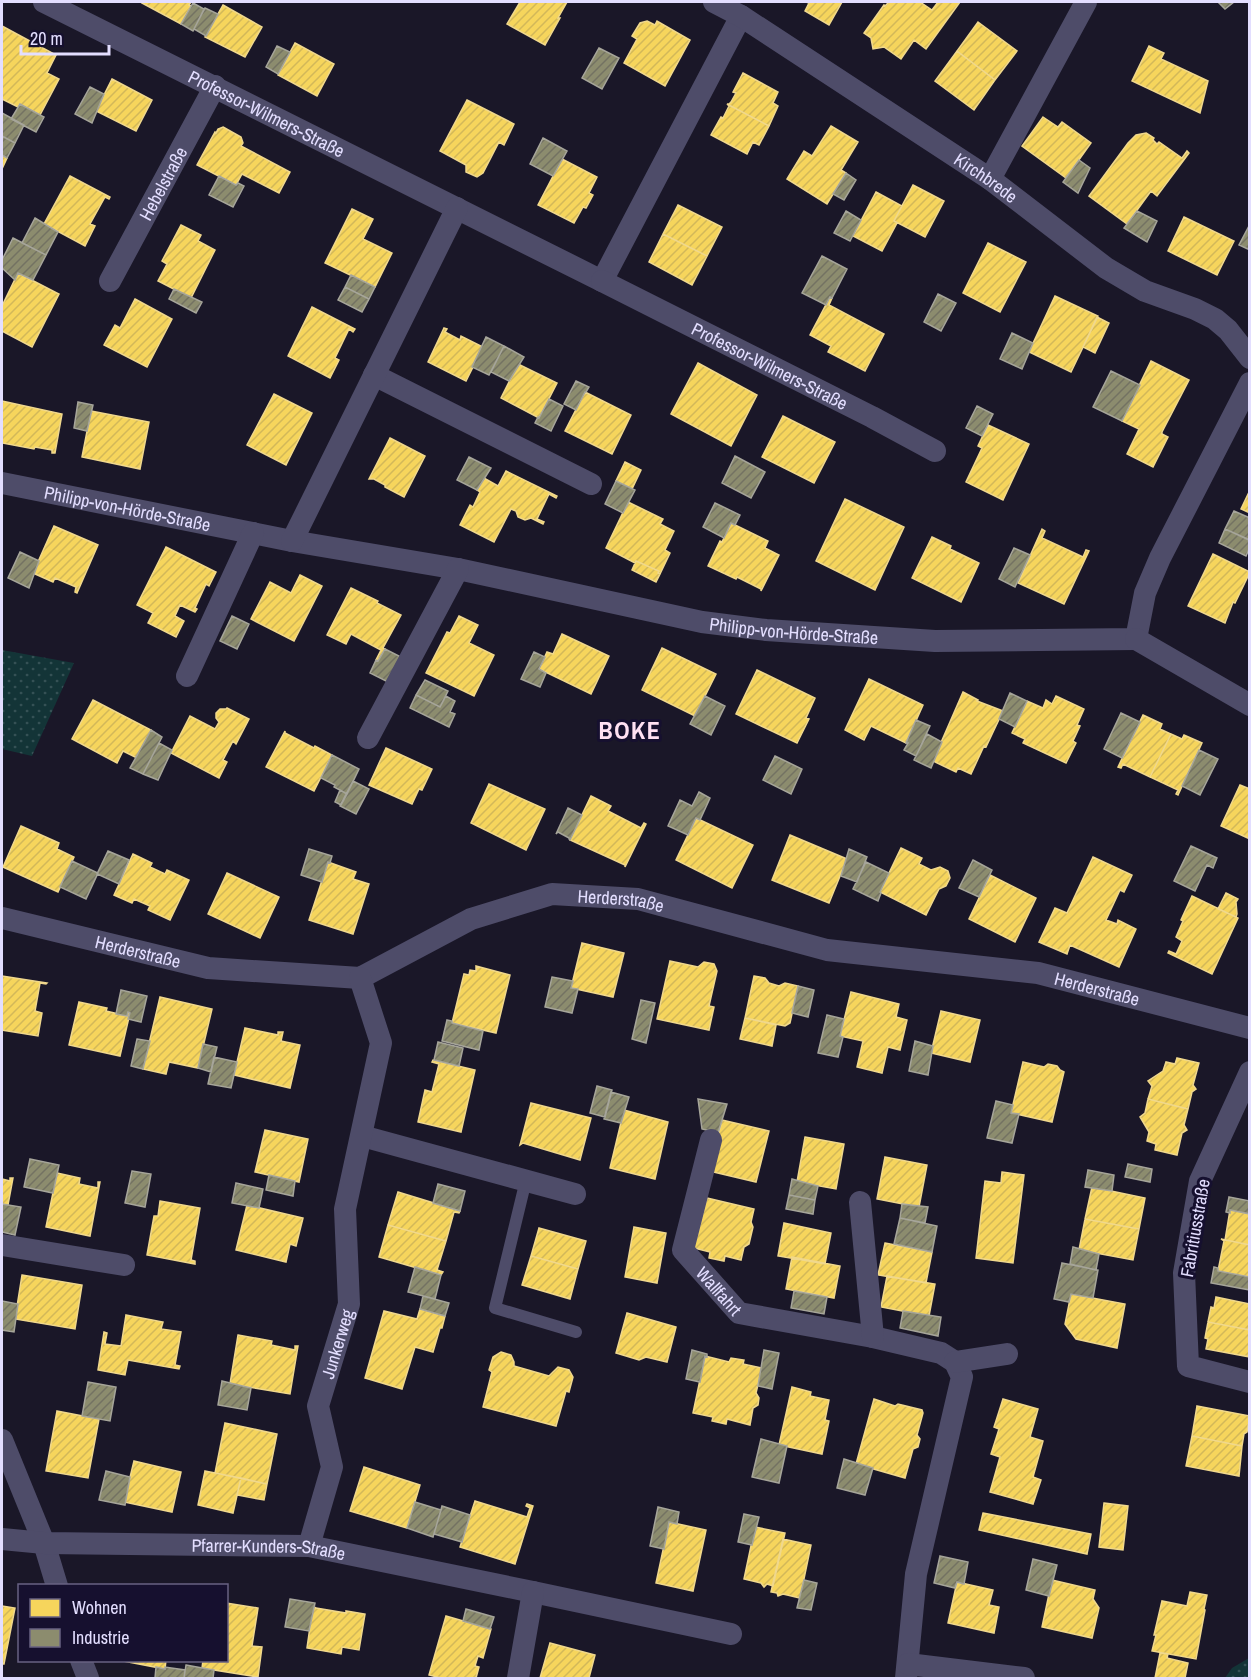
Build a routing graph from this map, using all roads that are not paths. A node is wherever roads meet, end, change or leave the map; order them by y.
1 (44, 2) edge
2 (714, 2) edge
3 (1086, 2) edge
4 (741, 16) junction
5 (215, 86) junction
6 (990, 179) junction
7 (457, 208) junction
8 (110, 281) dead end
9 (602, 281) junction
10 (1250, 358) edge
11 (374, 375) junction
12 (1250, 383) edge
13 (935, 451) dead end
14 (2, 483) edge
15 (591, 484) dead end
16 (253, 533) junction
17 (292, 541) junction
18 (458, 569) junction
19 (1136, 639) junction
20 (187, 676) dead end
21 (1250, 705) edge
22 (368, 738) dead end
23 (2, 918) edge
24 (360, 978) junction
25 (1250, 1028) edge
26 (1250, 1072) edge
27 (362, 1136) junction
28 (711, 1140) dead end
29 (526, 1180) junction
30 (575, 1194) dead end
31 (860, 1202) dead end
32 (2, 1245) edge
33 (124, 1265) dead end
34 (576, 1332) dead end
35 (873, 1337) junction
36 (1007, 1354) dead end
37 (955, 1362) junction
38 (1250, 1382) edge
39 (2, 1440) edge
40 (2, 1539) edge
41 (44, 1543) junction
42 (309, 1546) junction
43 (56, 1584) edge
44 (533, 1592) junction
45 (731, 1634) dead end
46 (82, 1662) edge
47 (907, 1671) edge
48 (88, 1678) edge
49 (518, 1678) edge
50 (1024, 1678) edge

1 - 5 street, Professor-Wilmers-Straße
2 - 4 street, Kirchbrede
3 - 6 street
4 - 6 street, Kirchbrede
4 - 9 street
5 - 7 street, Professor-Wilmers-Straße
5 - 8 street, Hebelstraße
6 - 10 street, Kirchbrede
7 - 9 street, Professor-Wilmers-Straße
7 - 11 street
9 - 13 street, Professor-Wilmers-Straße
11 - 15 street
11 - 17 street
12 - 19 street
14 - 16 street, Philipp-von-Hörde-Straße
16 - 17 street, Philipp-von-Hörde-Straße
16 - 20 street
17 - 18 street, Philipp-von-Hörde-Straße
18 - 19 street, Philipp-von-Hörde-Straße
18 - 22 street
19 - 21 street
23 - 24 street, Herderstraße
24 - 25 street, Herderstraße
24 - 27 street, Junkerweg
26 - 38 street, Fabritiusstraße
27 - 29 street
27 - 42 street, Junkerweg
28 - 35 street, Wallfahrt
29 - 30 street
29 - 34 lane
31 - 35 street
32 - 33 street
35 - 37 street, Wallfahrt
36 - 37 street
37 - 47 street
39 - 41 street
40 - 41 street, Pfarrer-Kunders-Straße
41 - 42 street, Pfarrer-Kunders-Straße
41 - 43 street
42 - 44 street, Pfarrer-Kunders-Straße
44 - 45 street, Pfarrer-Kunders-Straße
44 - 49 street
46 - 48 street
47 - 50 street

